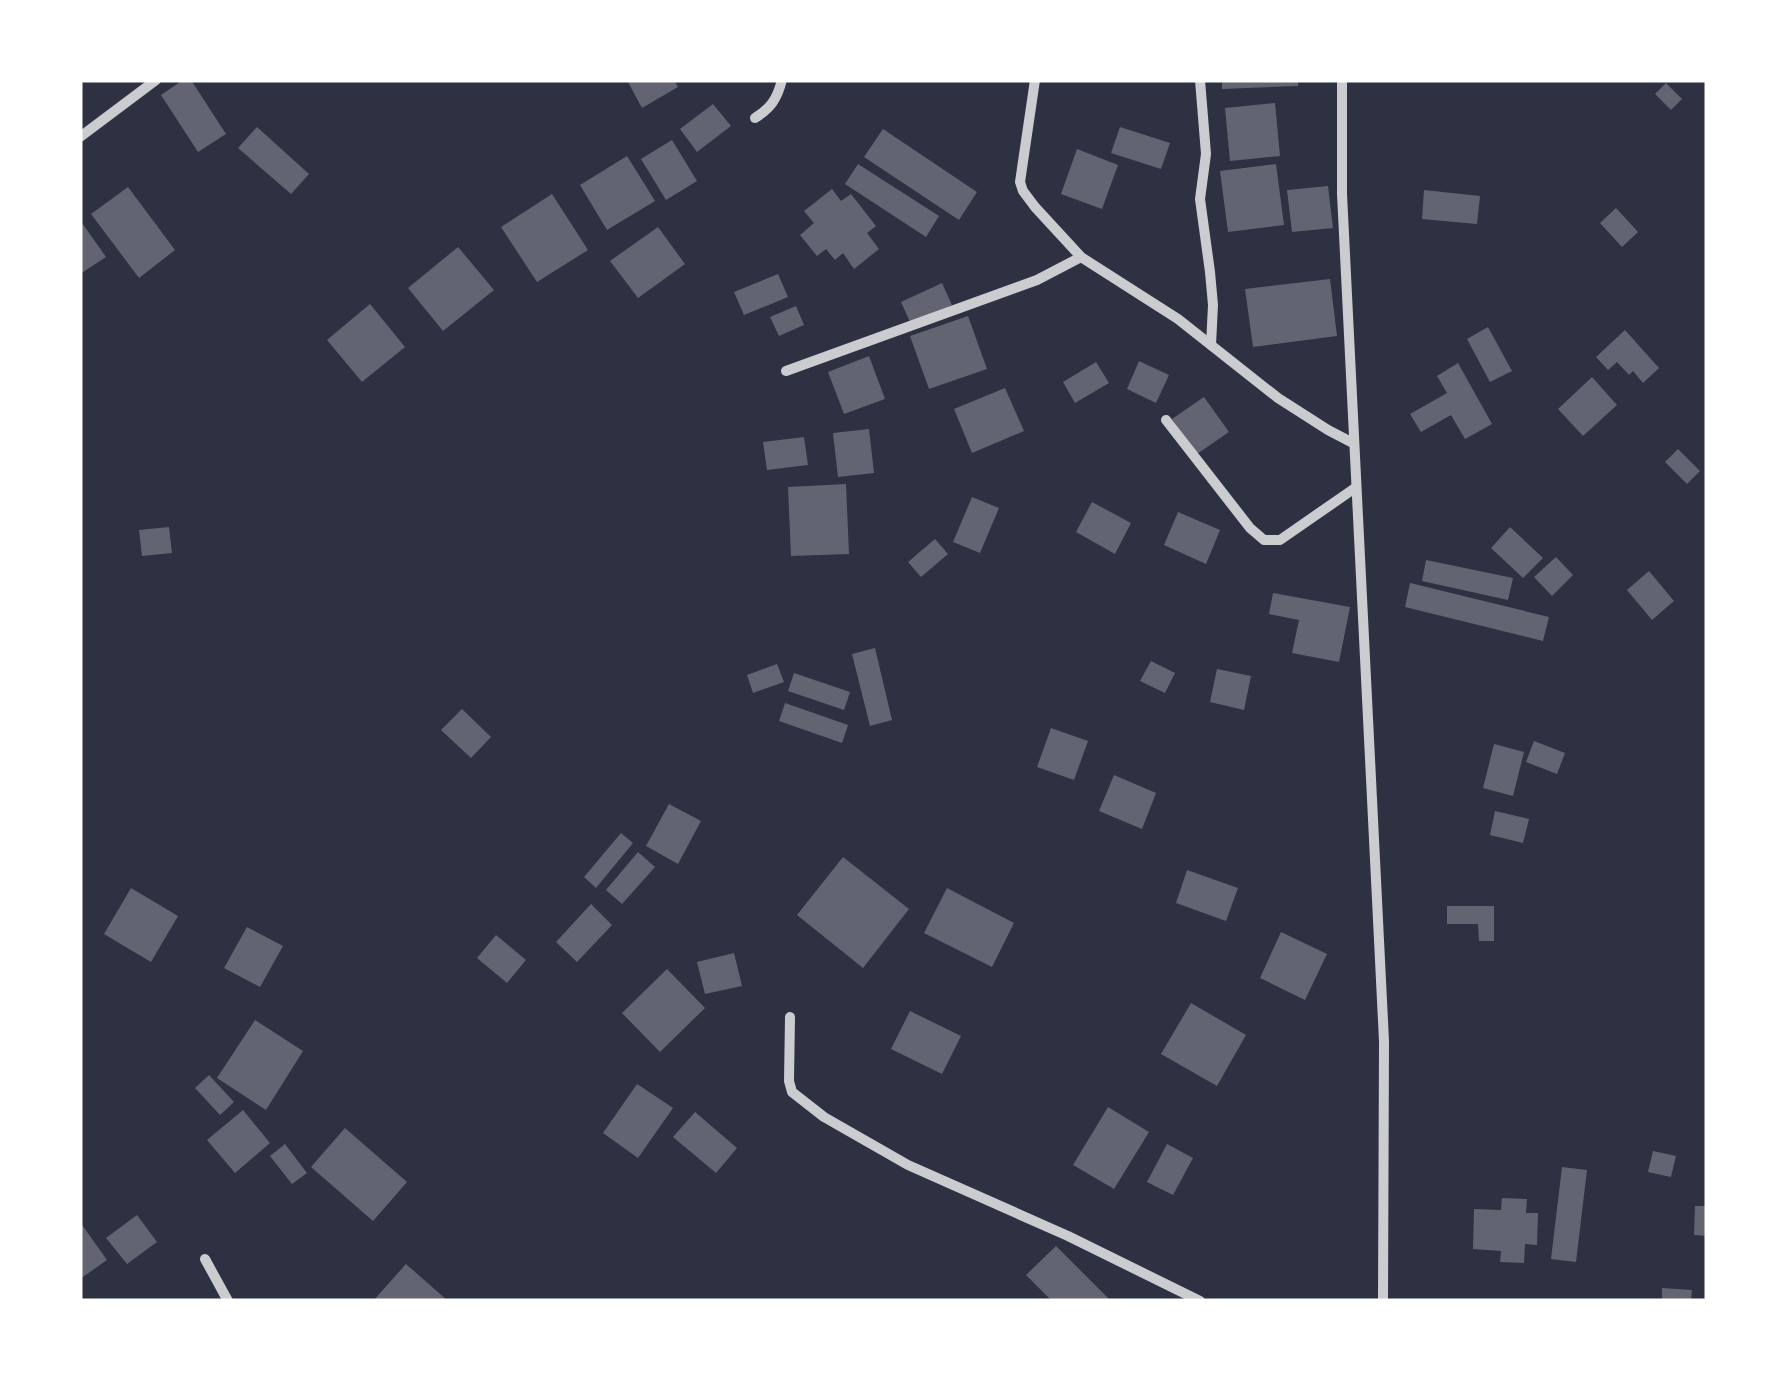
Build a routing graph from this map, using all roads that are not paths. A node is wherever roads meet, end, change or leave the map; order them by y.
1 (156, 80) edge
2 (782, 80) edge
3 (1035, 80) edge
4 (1200, 80) edge
5 (1342, 80) edge
6 (755, 118) dead end
7 (80, 137) edge
8 (1081, 256) junction
9 (1210, 344) junction
10 (786, 371) dead end
11 (1166, 420) dead end
12 (1353, 443) junction
13 (1355, 488) junction
14 (790, 1017) dead end
15 (206, 1259) dead end
16 (228, 1301) edge
17 (1200, 1301) edge
18 (1383, 1301) edge

1 - 7 street
2 - 6 street
3 - 8 street
4 - 9 street
5 - 12 street
8 - 9 street
8 - 10 street
9 - 12 street
11 - 13 street
12 - 13 street
13 - 18 street
14 - 17 street
15 - 16 street

